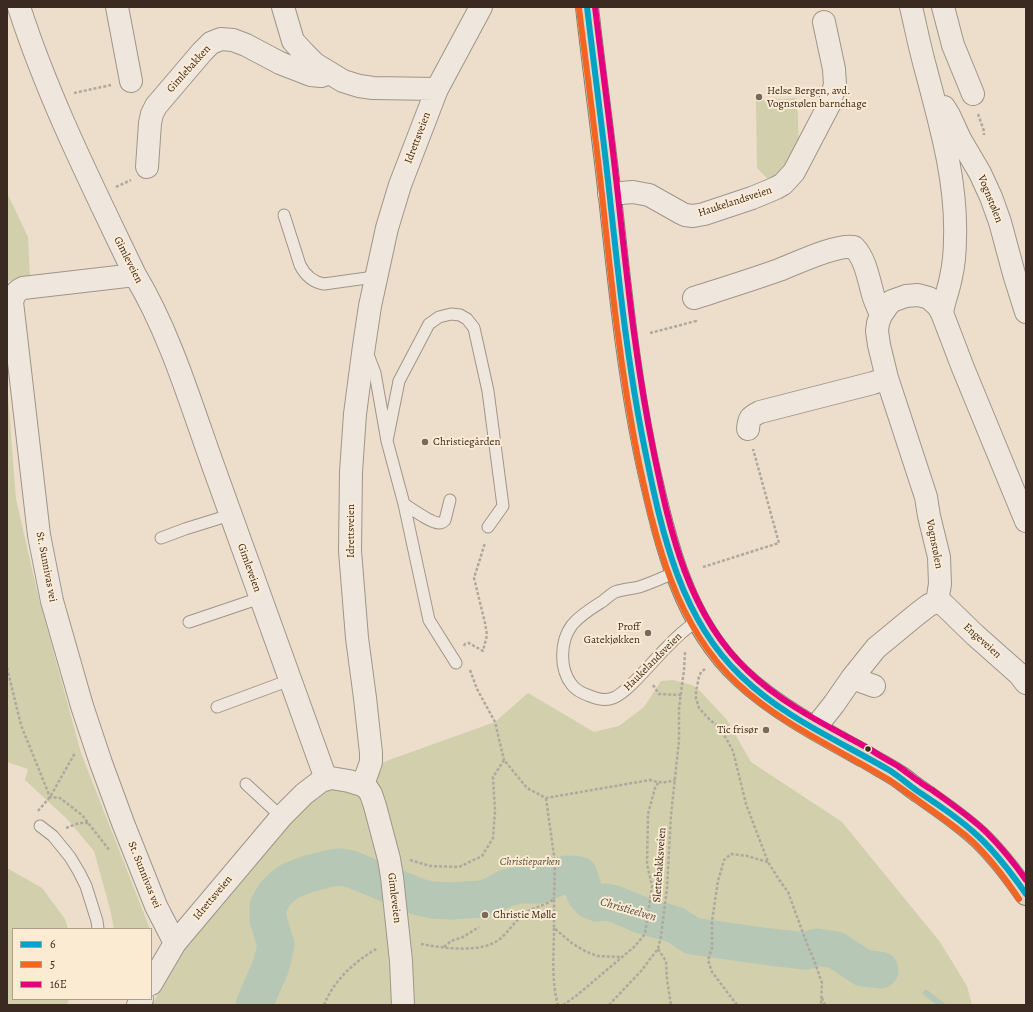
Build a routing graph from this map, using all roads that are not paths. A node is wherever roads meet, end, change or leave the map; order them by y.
1 (19, 7) edge
2 (117, 7) edge
3 (283, 7) edge
4 (481, 7) edge
5 (587, 7) edge
6 (911, 7) edge
7 (943, 7) edge
8 (824, 22) dead end
9 (330, 73) junction
10 (131, 81) road end
11 (437, 89) junction
12 (973, 94) dead end
13 (933, 96) junction
14 (147, 167) road end
15 (609, 194) junction
16 (284, 215) dead end
17 (135, 275) junction
18 (377, 277) junction
19 (694, 298) road end
20 (942, 312) junction
21 (1026, 312) edge
22 (881, 315) junction
23 (364, 346) junction
24 (888, 378) junction
25 (748, 430) road end
26 (387, 441) junction
27 (450, 500) dead end
28 (404, 504) junction
29 (230, 515) junction
30 (1026, 521) edge
31 (488, 527) road end
32 (161, 538) dead end
33 (676, 572) junction
34 (615, 592) junction
35 (260, 598) junction
36 (591, 602) dead end
37 (937, 602) junction
38 (698, 620) junction
39 (189, 622) dead end
40 (456, 663) dead end
41 (644, 672) junction
42 (852, 678) junction
43 (290, 680) junction
44 (1026, 683) edge
45 (646, 684) dead end
46 (874, 686) dead end
47 (217, 707) dead end
48 (816, 728) junction
49 (326, 779) junction
50 (246, 784) dead end
51 (367, 789) junction
52 (282, 816) junction
53 (40, 826) dead end
54 (1026, 894) edge
55 (98, 928) edge
56 (175, 943) junction
57 (152, 982) edge
58 (403, 1005) edge

1 - 17 street, Gimleveien
2 - 10 street
3 - 9 street
4 - 11 street, Idrettsveien
5 - 15 main road
6 - 13 street, Vognstølen
7 - 12 street
8 - 15 street, Haukelandsveien
9 - 11 street
9 - 14 street, Gimlebakken
11 - 18 street, Idrettsveien
13 - 20 street, Vognstølen
13 - 21 street, Vognstølen
15 - 33 main road
16 - 18 lane
17 - 29 street, Gimleveien
17 - 56 street, St. Sunnivas vei
18 - 23 street, Idrettsveien
19 - 22 street
20 - 22 street
20 - 30 street
22 - 24 street, Vognstølen
23 - 26 lane
23 - 51 street, Idrettsveien
24 - 25 street
24 - 37 street, Vognstølen
26 - 28 lane
26 - 31 lane
27 - 28 lane
28 - 40 lane
29 - 32 lane
29 - 35 street, Gimleveien
33 - 34 lane, Haukelandsveien
33 - 38 main road
34 - 36 lane
34 - 41 lane, Haukelandsveien
35 - 39 lane, Gimleveien
35 - 43 street, Gimleveien
37 - 42 street
37 - 44 street, Engeveien
38 - 41 lane, Haukelandsveien
38 - 48 main road
41 - 45 lane
42 - 46 street
42 - 48 street
43 - 47 lane
43 - 49 street, Gimleveien
48 - 54 main road
49 - 51 street
49 - 52 street, Idrettsveien
50 - 52 lane
51 - 58 street, Gimleveien
52 - 56 street, Idrettsveien
53 - 55 lane
56 - 57 street, Idrettsveien

